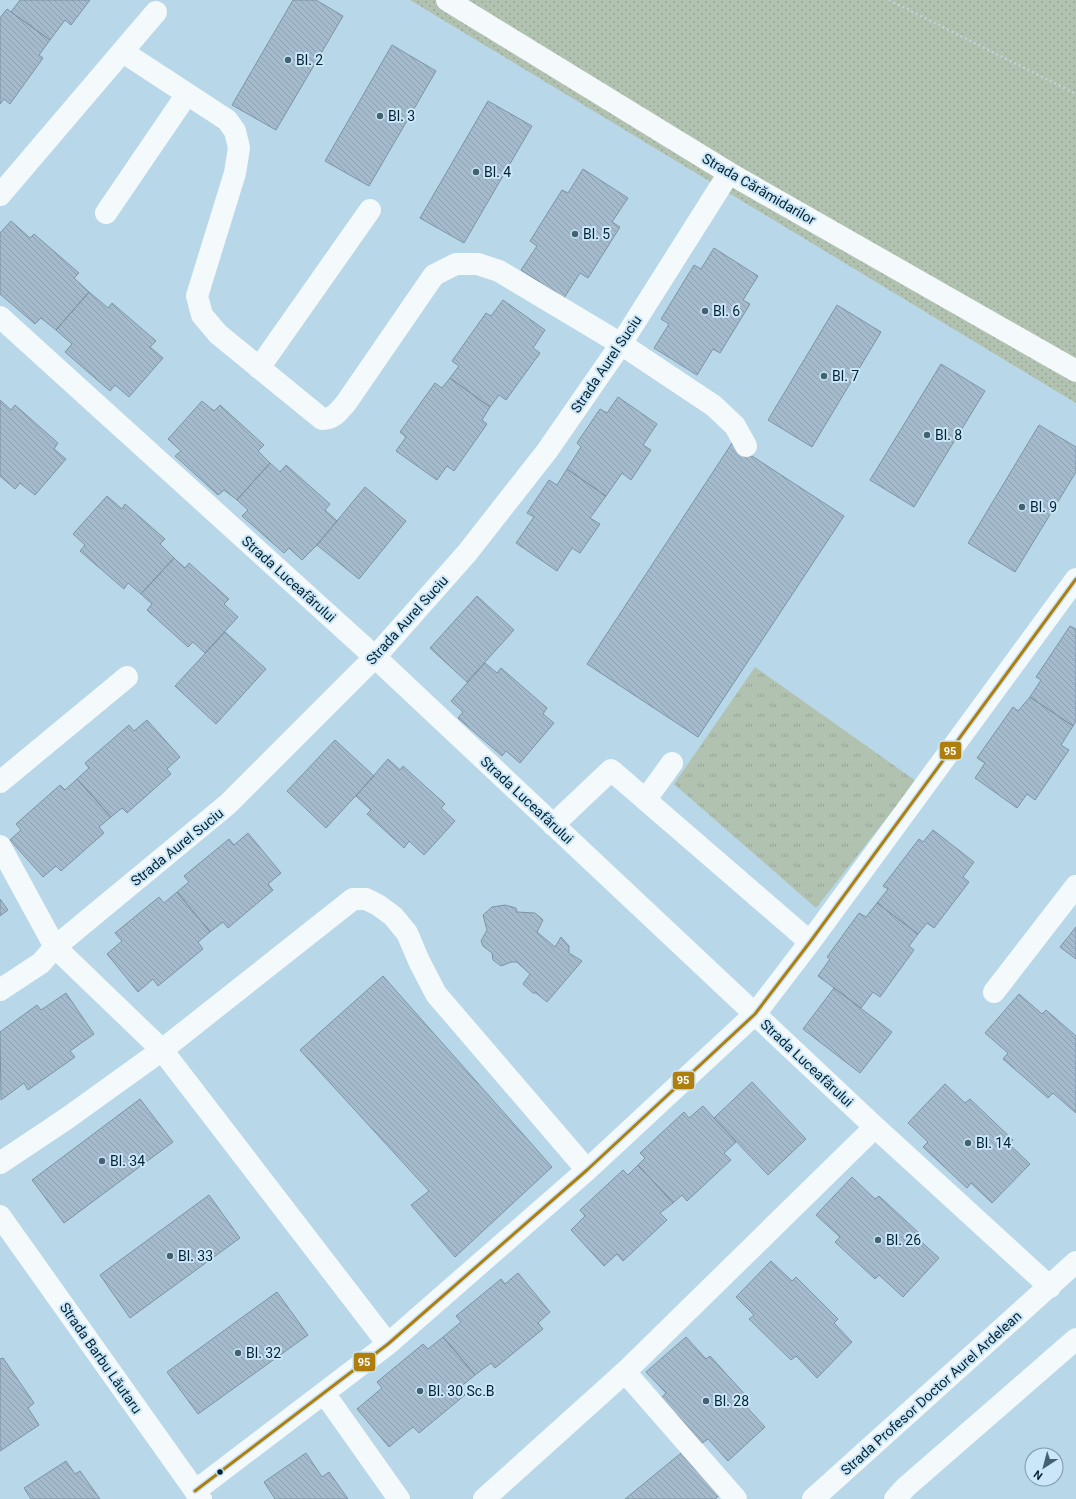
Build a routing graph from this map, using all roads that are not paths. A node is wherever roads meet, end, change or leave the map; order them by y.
1 (447, 0) edge
2 (156, 12) dead end
3 (123, 52) junction
4 (187, 94) junction
5 (730, 172) junction
6 (0, 195) edge
7 (370, 210) dead end
8 (106, 213) dead end
9 (0, 317) edge
10 (621, 344) junction
11 (258, 368) junction
12 (1076, 371) edge
13 (746, 446) dead end
14 (1076, 579) edge
15 (375, 657) junction
16 (127, 677) dead end
17 (672, 763) dead end
18 (0, 782) edge
19 (646, 799) junction
20 (553, 825) junction
21 (0, 846) edge
22 (1076, 886) edge
23 (810, 942) junction
24 (55, 947) junction
25 (0, 990) edge
26 (994, 992) dead end
27 (755, 1014) junction
28 (162, 1050) junction
29 (875, 1127) junction
30 (0, 1163) edge
31 (587, 1170) junction
32 (0, 1216) edge
33 (1076, 1262) edge
34 (1050, 1287) junction
35 (1076, 1339) edge
36 (388, 1344) junction
37 (625, 1372) junction
38 (324, 1393) junction
39 (198, 1495) edge
40 (399, 1499) edge
41 (484, 1499) edge
42 (736, 1499) edge
43 (813, 1499) edge
44 (895, 1499) edge

1 - 5 street, Strada Cărămidarilor
2 - 3 street
3 - 4 street
3 - 6 street
4 - 8 street
4 - 11 street
5 - 10 street, Strada Aurel Suciu
5 - 12 street, Strada Cărămidarilor
7 - 11 street
9 - 15 street, Strada Luceafărului
10 - 11 street
10 - 13 street
10 - 15 street, Strada Aurel Suciu
14 - 23 street
15 - 20 street, Strada Luceafărului
15 - 24 street, Strada Aurel Suciu
16 - 18 street
17 - 19 street
19 - 20 street
19 - 23 street
20 - 27 street, Strada Luceafărului
21 - 24 street
22 - 26 street
23 - 27 street
24 - 25 street, Strada Aurel Suciu
24 - 28 street
27 - 29 street, Strada Luceafărului
27 - 31 street
28 - 30 street
28 - 31 street
28 - 36 street
29 - 34 street, Strada Luceafărului
29 - 37 street
31 - 36 street
32 - 39 street, Strada Barbu Lăutaru
33 - 34 street, Strada Profesor Doctor Aurel Ardelean
34 - 43 street, Strada Profesor Doctor Aurel Ardelean
35 - 44 street
36 - 38 street
37 - 41 street
37 - 42 street
38 - 39 street
38 - 40 street

